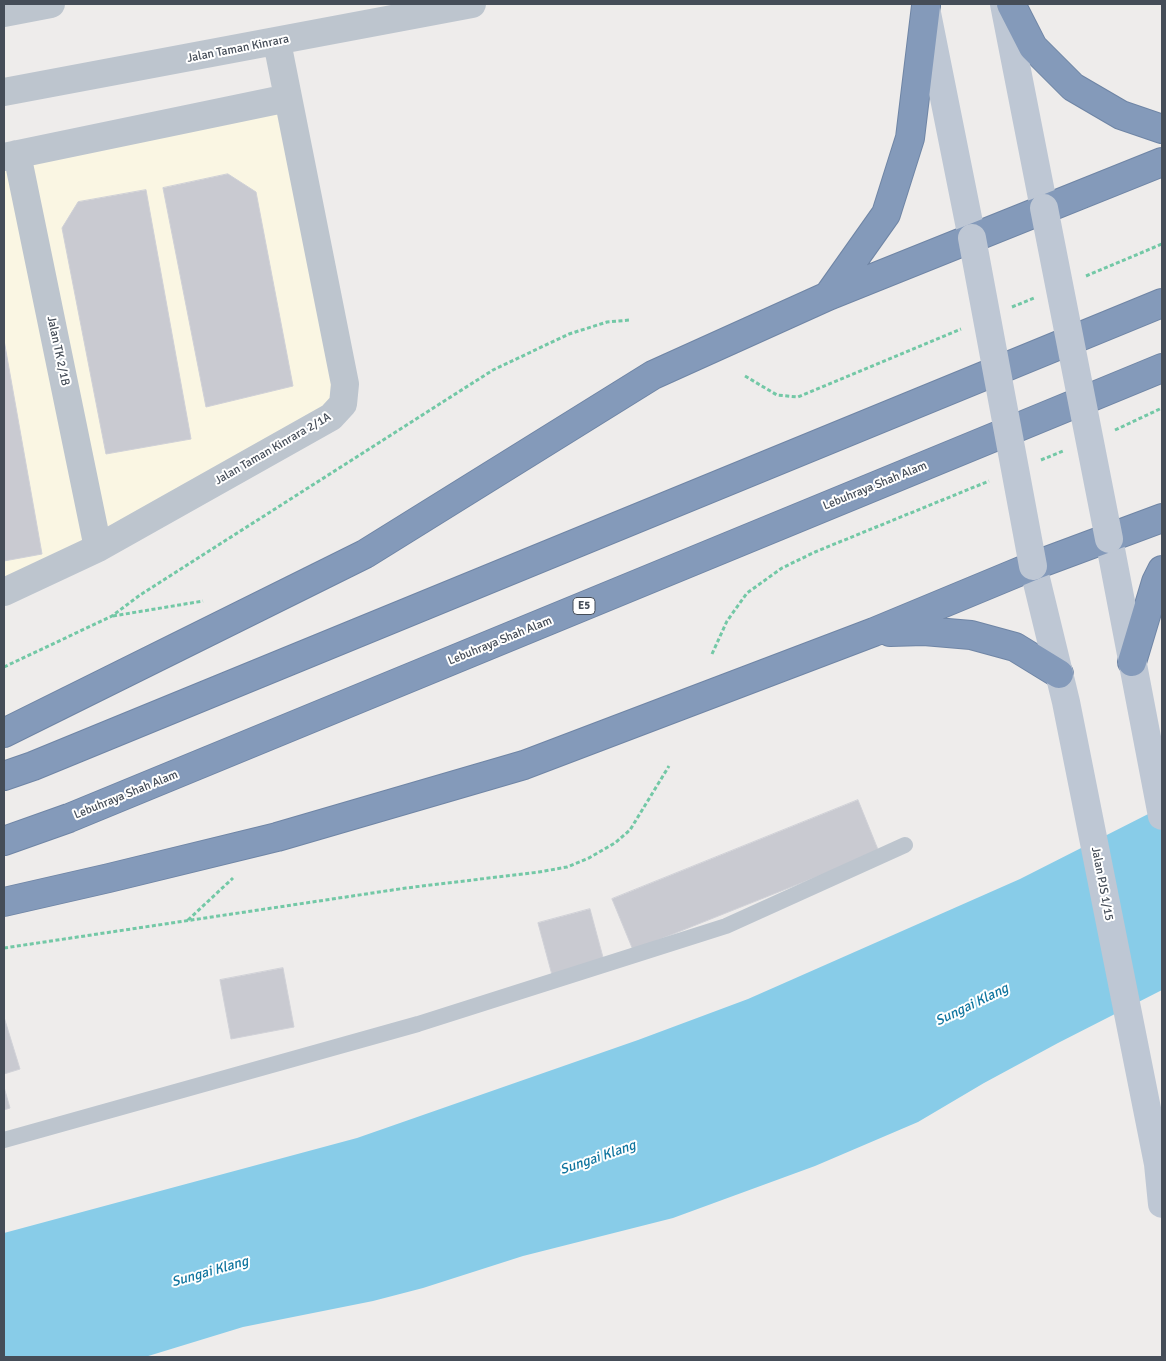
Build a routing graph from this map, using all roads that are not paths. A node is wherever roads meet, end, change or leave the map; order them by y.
1 (51, 4) edge
2 (472, 4) edge
3 (1004, 4) edge
4 (1011, 4) edge
5 (926, 5) edge
6 (4, 13) edge
7 (277, 42) junction
8 (4, 92) edge
9 (288, 98) junction
10 (1162, 129) edge
11 (11, 156) edge
12 (1162, 162) edge
13 (1044, 208) junction
14 (972, 238) junction
15 (828, 296) junction
16 (1162, 303) edge
17 (1162, 368) edge
18 (1162, 518) edge
19 (1109, 539) junction
20 (98, 548) junction
21 (1034, 566) junction
22 (1162, 570) edge
23 (4, 592) edge
24 (874, 632) junction
25 (1134, 672) junction
26 (1059, 674) junction
27 (4, 733) edge
28 (4, 776) edge
29 (1162, 816) edge
30 (4, 841) edge
31 (905, 845) dead end
32 (4, 902) edge
33 (4, 1140) edge
34 (1162, 1204) edge

1 - 6 street
2 - 7 street, Jalan Taman Kinrara
3 - 13 main road
4 - 10 highway
5 - 14 main road, Jalan PJS 1/15
5 - 15 highway
7 - 8 street, Jalan Taman Kinrara
7 - 9 street, Jalan Taman Kinrara 2/1A
9 - 11 street, Jalan TK 2/1B
9 - 20 street, Jalan Taman Kinrara 2/1A
11 - 20 street, Jalan TK 2/1B
12 - 13 highway
13 - 14 highway
13 - 19 main road, bridge
14 - 15 highway
14 - 21 main road, Jalan PJS 1/15, bridge
15 - 27 highway
16 - 28 highway
17 - 30 highway, Lebuhraya Shah Alam / E5
18 - 19 highway
19 - 21 highway
19 - 25 main road
20 - 23 street, Jalan Taman Kinrara 2/1A
21 - 24 highway
21 - 26 main road, Jalan PJS 1/15
22 - 25 highway
24 - 26 highway
24 - 32 highway
25 - 29 main road
26 - 34 main road, Jalan PJS 1/15
31 - 33 lane

